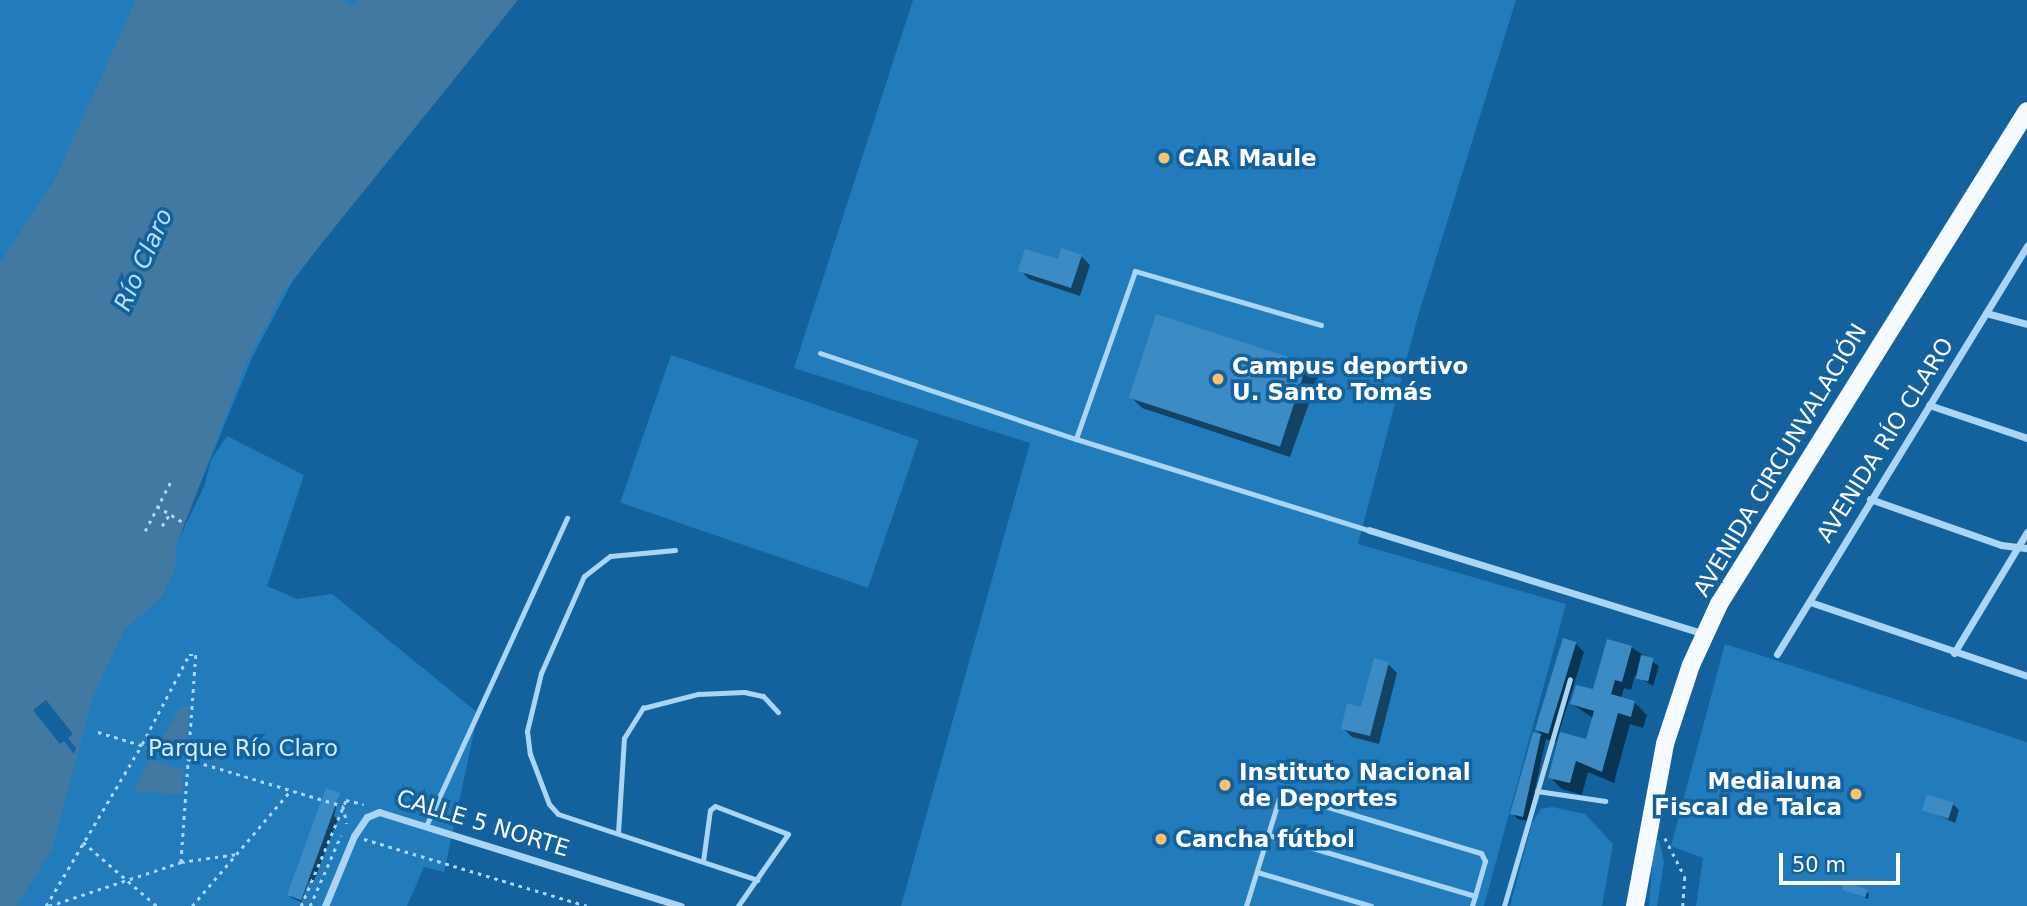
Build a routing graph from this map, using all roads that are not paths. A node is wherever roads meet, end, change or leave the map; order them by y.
1 (2027, 111) edge
2 (2027, 246) edge
3 (1986, 313) junction
4 (2027, 324) edge
5 (1321, 325) dead end
6 (820, 353) dead end
7 (1929, 405) junction
8 (2027, 438) edge
9 (1076, 439) junction
10 (1870, 499) junction
11 (567, 518) dead end
12 (1369, 530) joint
13 (2027, 532) edge
14 (2018, 547) junction
15 (2027, 548) edge
16 (676, 550) dead end
17 (1810, 602) junction
18 (1705, 634) junction
19 (1954, 653) junction
20 (1777, 654) dead end
21 (2027, 677) edge
22 (1570, 679) dead end
23 (778, 712) dead end
24 (1537, 791) junction
25 (1605, 801) dead end
26 (426, 826) junction
27 (618, 833) junction
28 (1268, 835) junction
29 (702, 861) junction
30 (1643, 864) junction
31 (1256, 872) junction
32 (757, 880) junction
33 (1475, 896) junction
34 (325, 906) edge
35 (681, 906) edge
36 (738, 906) edge
37 (1246, 906) edge
38 (1371, 906) edge
39 (1472, 906) edge
40 (1504, 906) edge
41 (1635, 906) edge
42 (1643, 906) edge

1 - 18 main road, AVENIDA CIRCUNVALACIÓN
2 - 3 street, AVENIDA RÍO CLARO
3 - 4 street
3 - 7 street, AVENIDA RÍO CLARO
5 - 9 lane
6 - 9 lane
7 - 8 street
7 - 10 street, AVENIDA RÍO CLARO
9 - 12 lane
10 - 14 street
10 - 17 street, AVENIDA RÍO CLARO
11 - 26 lane
12 - 18 street
13 - 14 street
14 - 15 street
14 - 19 street
16 - 27 lane
17 - 19 street
17 - 20 street, AVENIDA RÍO CLARO
18 - 30 main road, AVENIDA CIRCUNVALACIÓN
19 - 21 street
22 - 24 lane
23 - 27 lane
24 - 25 lane
24 - 40 lane
26 - 34 street, CALLE 5 NORTE
26 - 35 street, CALLE 5 NORTE
27 - 29 lane
28 - 31 lane
28 - 33 lane
28 - 33 lane
29 - 32 lane
29 - 32 lane
30 - 41 main road, AVENIDA CIRCUNVALACIÓN
30 - 42 main road, AVENIDA CIRCUNVALACIÓN
31 - 37 lane
31 - 38 lane
32 - 36 lane
33 - 39 lane

